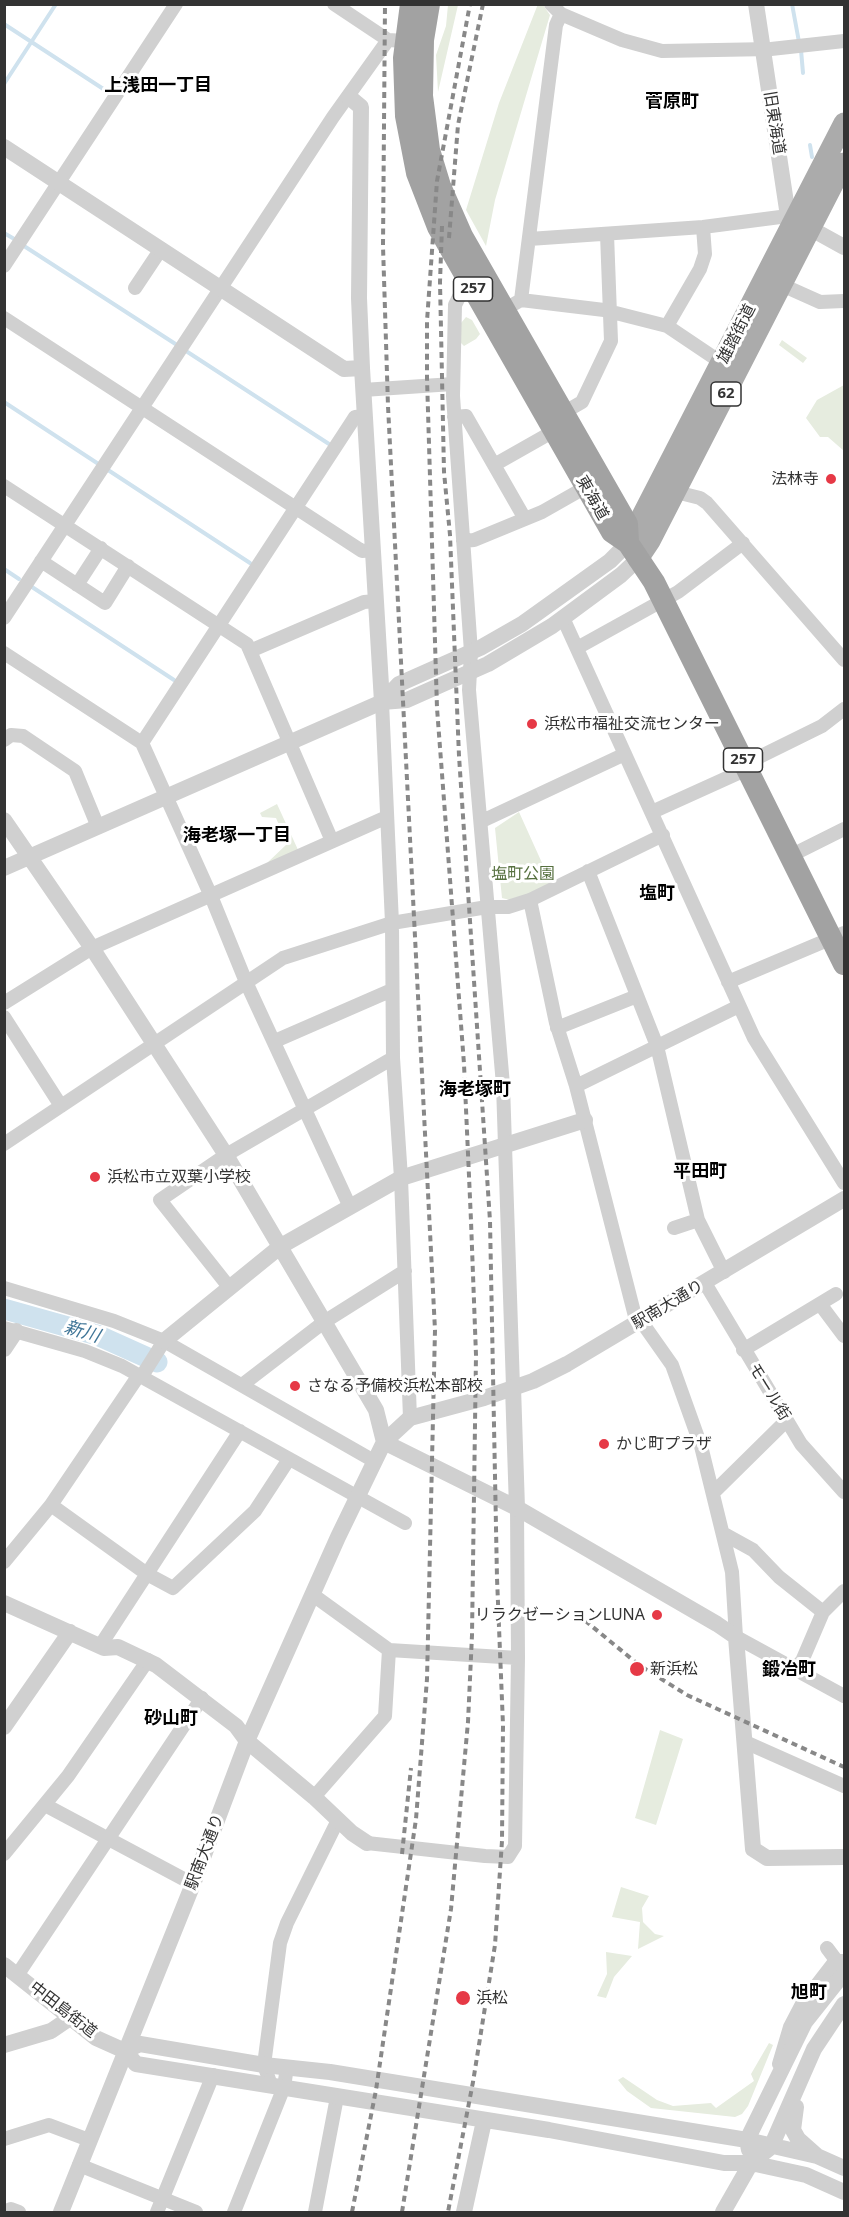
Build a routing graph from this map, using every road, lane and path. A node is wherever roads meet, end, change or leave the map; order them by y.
1 (334, 4) edge
2 (411, 4) edge
3 (429, 4) edge
4 (756, 4) edge
5 (169, 7) edge
6 (556, 9) edge
7 (397, 40) junction
8 (844, 41) edge
9 (762, 49) junction
10 (349, 97) junction
11 (844, 123) edge
12 (4, 147) edge
13 (844, 163) edge
14 (59, 183) junction
15 (798, 221) junction
16 (703, 227) junction
17 (607, 234) junction
18 (529, 239) junction
19 (844, 248) edge
20 (160, 249) junction
21 (4, 266) edge
22 (782, 285) junction
23 (135, 288) dead end
24 (221, 288) junction
25 (472, 288) junction
26 (844, 301) edge
27 (512, 305) junction
28 (612, 312) junction
29 (4, 318) edge
30 (667, 326) junction
31 (722, 363) junction
32 (362, 368) junction
33 (453, 384) junction
34 (363, 390) junction
35 (142, 408) junction
36 (364, 416) junction
37 (454, 417) junction
38 (558, 422) junction
39 (494, 465) junction
40 (4, 486) edge
41 (586, 487) junction
42 (675, 492) junction
43 (296, 508) junction
44 (525, 519) junction
45 (65, 525) junction
46 (463, 541) junction
47 (743, 543) junction
48 (100, 548) junction
49 (373, 550) junction
50 (633, 551) junction
51 (41, 561) junction
52 (128, 566) junction
53 (77, 585) junction
54 (663, 599) junction
55 (376, 601) junction
56 (4, 618) edge
57 (563, 618) junction
58 (219, 626) junction
59 (577, 648) junction
60 (250, 651) junction
61 (471, 652) junction
62 (4, 653) edge
63 (844, 660) edge
64 (470, 672) junction
65 (382, 702) junction
66 (844, 709) edge
67 (4, 740) edge
68 (291, 742) junction
69 (142, 743) junction
70 (625, 753) junction
71 (746, 766) junction
72 (167, 796) junction
73 (652, 812) junction
74 (387, 817) junction
75 (4, 820) edge
76 (482, 821) junction
77 (98, 827) junction
78 (844, 829) edge
79 (663, 835) junction
80 (332, 841) junction
81 (790, 856) junction
82 (29, 858) junction
83 (4, 868) edge
84 (588, 871) junction
85 (211, 896) junction
86 (530, 900) junction
87 (487, 907) junction
88 (392, 923) junction
89 (838, 935) edge
90 (92, 948) junction
91 (844, 964) edge
92 (246, 982) junction
93 (728, 982) junction
94 (392, 990) junction
95 (637, 996) junction
96 (4, 1003) edge
97 (739, 1006) junction
98 (4, 1017) edge
99 (557, 1028) junction
100 (275, 1041) junction
101 (153, 1045) junction
102 (657, 1046) junction
103 (393, 1058) junction
104 (576, 1086) junction
105 (61, 1106) junction
106 (303, 1108) junction
107 (585, 1120) junction
108 (4, 1144) edge
109 (504, 1144) junction
110 (226, 1155) junction
111 (401, 1178) junction
112 (844, 1183) edge
113 (844, 1199) edge
114 (350, 1207) junction
115 (699, 1220) junction
116 (674, 1228) dead end
117 (281, 1246) junction
118 (405, 1271) junction
119 (724, 1272) junction
120 (705, 1283) junction
121 (230, 1287) junction
122 (4, 1288) edge
123 (836, 1294) dead end
124 (820, 1304) junction
125 (324, 1322) junction
126 (639, 1322) junction
127 (10, 1330) edge
128 (844, 1336) edge
129 (162, 1343) junction
130 (4, 1348) edge
131 (743, 1350) junction
132 (142, 1374) junction
133 (242, 1385) junction
134 (513, 1387) junction
135 (410, 1418) junction
136 (786, 1420) junction
137 (240, 1431) junction
138 (384, 1442) junction
139 (289, 1459) junction
140 (373, 1464) junction
141 (714, 1492) junction
142 (844, 1492) edge
143 (358, 1495) junction
144 (51, 1505) junction
145 (517, 1508) junction
146 (405, 1523) dead end
147 (724, 1534) junction
148 (4, 1562) edge
149 (147, 1574) junction
150 (844, 1592) edge
151 (313, 1596) junction
152 (6, 1606) edge
153 (824, 1612) junction
154 (70, 1632) junction
155 (736, 1637) junction
156 (100, 1646) junction
157 (389, 1650) junction
158 (518, 1658) junction
159 (148, 1660) junction
160 (795, 1668) junction
161 (844, 1696) edge
162 (202, 1698) junction
163 (4, 1727) edge
164 (248, 1741) junction
165 (746, 1742) junction
166 (844, 1786) edge
167 (314, 1797) junction
168 (45, 1805) junction
169 (338, 1820) junction
170 (106, 1839) junction
171 (368, 1843) joint
172 (4, 1854) edge
173 (844, 1857) edge
174 (193, 1884) junction
175 (838, 1961) edge
176 (11, 1969) edge
177 (839, 2011) edge
178 (70, 2018) junction
179 (822, 2037) junction
180 (4, 2045) edge
181 (125, 2051) junction
182 (264, 2065) junction
183 (287, 2067) junction
184 (213, 2075) junction
185 (278, 2086) junction
186 (337, 2097) junction
187 (484, 2121) junction
188 (4, 2139) edge
189 (89, 2140) junction
190 (756, 2150) junction
191 (817, 2156) junction
192 (79, 2165) junction
193 (844, 2168) edge
194 (844, 2192) edge
195 (163, 2199) junction
196 (4, 2212) edge
197 (19, 2212) edge
198 (61, 2212) edge
199 (157, 2212) edge
200 (196, 2212) edge
201 (234, 2212) edge
202 (315, 2212) edge
203 (464, 2212) edge
204 (723, 2212) edge

1 - 7 street
2 - 7 highway, 東海道 / 257
3 - 27 highway, 東海道 / 257
4 - 9 street, 旧東海道
5 - 14 street
6 - 9 street
6 - 18 street
7 - 10 street
7 - 25 highway, 東海道 / 257
8 - 9 street
9 - 15 street, 旧東海道
10 - 24 street
10 - 32 street
11 - 15 main road, 雄踏街道 / 62
12 - 14 street
13 - 15 main road, 雄踏街道 / 62
14 - 20 street
14 - 21 street
15 - 16 street
15 - 19 street
15 - 22 main road, 雄踏街道 / 62
15 - 31 main road, 雄踏街道 / 62
16 - 17 street
16 - 30 street
17 - 18 street
17 - 28 street
18 - 27 street
20 - 23 street
20 - 24 street
22 - 26 street
22 - 42 main road, 雄踏街道 / 62
24 - 32 street
24 - 35 street
25 - 33 street
25 - 38 highway, 東海道 / 257
27 - 28 street
27 - 38 highway, 東海道 / 257
28 - 30 street
28 - 38 street
29 - 35 street
30 - 31 street
31 - 50 main road, 雄踏街道 / 62
32 - 34 street
33 - 34 street
33 - 37 street
34 - 36 street
35 - 43 street
35 - 45 street
36 - 43 street
36 - 49 street
37 - 39 street
37 - 46 street
38 - 39 street
38 - 41 highway, 東海道 / 257
38 - 50 highway, 東海道 / 257
39 - 44 street
40 - 45 street
41 - 44 street
41 - 50 highway, 東海道 / 257
42 - 47 street
42 - 50 main road, 雄踏街道 / 62
43 - 49 street
43 - 58 street
44 - 46 street
45 - 48 street
45 - 51 street
46 - 61 street
47 - 54 street
47 - 63 street
48 - 52 street
48 - 53 street
49 - 55 street
50 - 54 highway, 東海道 / 257
50 - 57 street
50 - 61 street
51 - 53 street
51 - 56 street
52 - 53 street
52 - 58 street
54 - 59 street
54 - 71 highway, 東海道 / 257
55 - 60 street
55 - 65 street
57 - 59 street
57 - 64 street
58 - 60 street
58 - 69 street
59 - 70 street
60 - 68 street
61 - 64 street
61 - 65 street
62 - 69 street
64 - 65 street
64 - 76 street
65 - 68 street
65 - 74 street
66 - 71 street
67 - 77 street
68 - 72 street
68 - 80 street
69 - 72 street
70 - 73 street
70 - 76 street
71 - 73 street
71 - 81 highway, 東海道 / 257
72 - 77 street
72 - 85 street
73 - 79 street
74 - 80 street
74 - 88 street
75 - 82 street
76 - 87 street
77 - 82 street
78 - 81 street
79 - 84 street
79 - 93 street
80 - 85 street
81 - 89 highway, 東海道 / 257
82 - 83 street
82 - 90 street
84 - 86 street
84 - 95 street
85 - 90 street
85 - 92 street
86 - 87 street
86 - 99 street
87 - 88 street
87 - 109 street
88 - 92 street
88 - 94 street
89 - 91 highway, 東海道 / 257
89 - 93 street
90 - 96 street
90 - 101 street
92 - 100 street
92 - 101 street
93 - 97 street
94 - 100 street
94 - 103 street
95 - 99 street
95 - 102 street
97 - 102 street
97 - 112 street
98 - 105 street
99 - 104 street
100 - 106 street
101 - 105 street
101 - 110 street
102 - 104 street
102 - 115 street
103 - 106 street
103 - 111 street
104 - 107 street
105 - 108 street
106 - 110 street
106 - 114 street
107 - 109 street
107 - 126 street
109 - 111 street
109 - 134 street
110 - 117 street
110 - 121 street
111 - 114 street
111 - 118 street
113 - 119 street, 駅南大通り
114 - 117 street
115 - 116 street
115 - 119 street
117 - 121 street
117 - 125 street
118 - 125 street
118 - 135 street
119 - 120 street, 駅南大通り
120 - 126 street, 駅南大通り
120 - 131 street, モール街
121 - 129 street
122 - 129 street
123 - 124 street
124 - 128 street
124 - 131 street
125 - 133 street
125 - 138 street
126 - 134 street, 駅南大通り
126 - 141 street
127 - 130 street
127 - 132 street
129 - 132 street
129 - 133 street
131 - 136 street, モール街
132 - 137 street
132 - 144 street
133 - 140 street
134 - 135 street, 駅南大通り
134 - 145 street
135 - 138 street, 駅南大通り
136 - 141 street
136 - 142 street, モール街
137 - 139 street
137 - 149 street
138 - 140 street, 駅南大通り
138 - 145 street
139 - 143 street
139 - 149 street
140 - 143 street, 駅南大通り
141 - 147 street
143 - 146 street
143 - 151 street, 駅南大通り
144 - 148 street
144 - 149 street
145 - 155 street
145 - 158 street
147 - 153 street
147 - 155 street
149 - 156 street
150 - 153 street
151 - 157 street
151 - 164 street, 駅南大通り
152 - 154 street
153 - 160 street
154 - 156 street
154 - 163 street
155 - 160 street
155 - 165 street
156 - 159 street
157 - 158 street
157 - 167 street
158 - 171 street
159 - 162 street
159 - 168 street
160 - 161 street
162 - 164 street
162 - 170 street
164 - 167 street
164 - 174 street, 駅南大通り
165 - 166 street
165 - 173 street
167 - 169 street
168 - 170 street
168 - 172 street
169 - 171 street
169 - 182 street
170 - 174 street
170 - 176 street
174 - 181 street, 駅南大通り
175 - 190 street
176 - 178 street, 中田島街道
177 - 179 street
177 - 190 street
178 - 180 street
178 - 181 street, 中田島街道
179 - 190 street
179 - 191 street
181 - 182 street
181 - 184 street, 中田島街道
181 - 189 street, 駅南大通り
182 - 183 street
182 - 185 street
183 - 185 street
183 - 190 street
184 - 185 street, 中田島街道
184 - 195 street
185 - 186 street, 中田島街道
185 - 201 street
186 - 187 street, 中田島街道
186 - 202 street
187 - 190 street, 中田島街道
187 - 203 street
188 - 189 street
189 - 192 street, 駅南大通り
190 - 191 street
190 - 194 street
190 - 204 street
191 - 193 street
192 - 195 street
192 - 198 street, 駅南大通り
195 - 199 street
195 - 200 street
196 - 197 street

